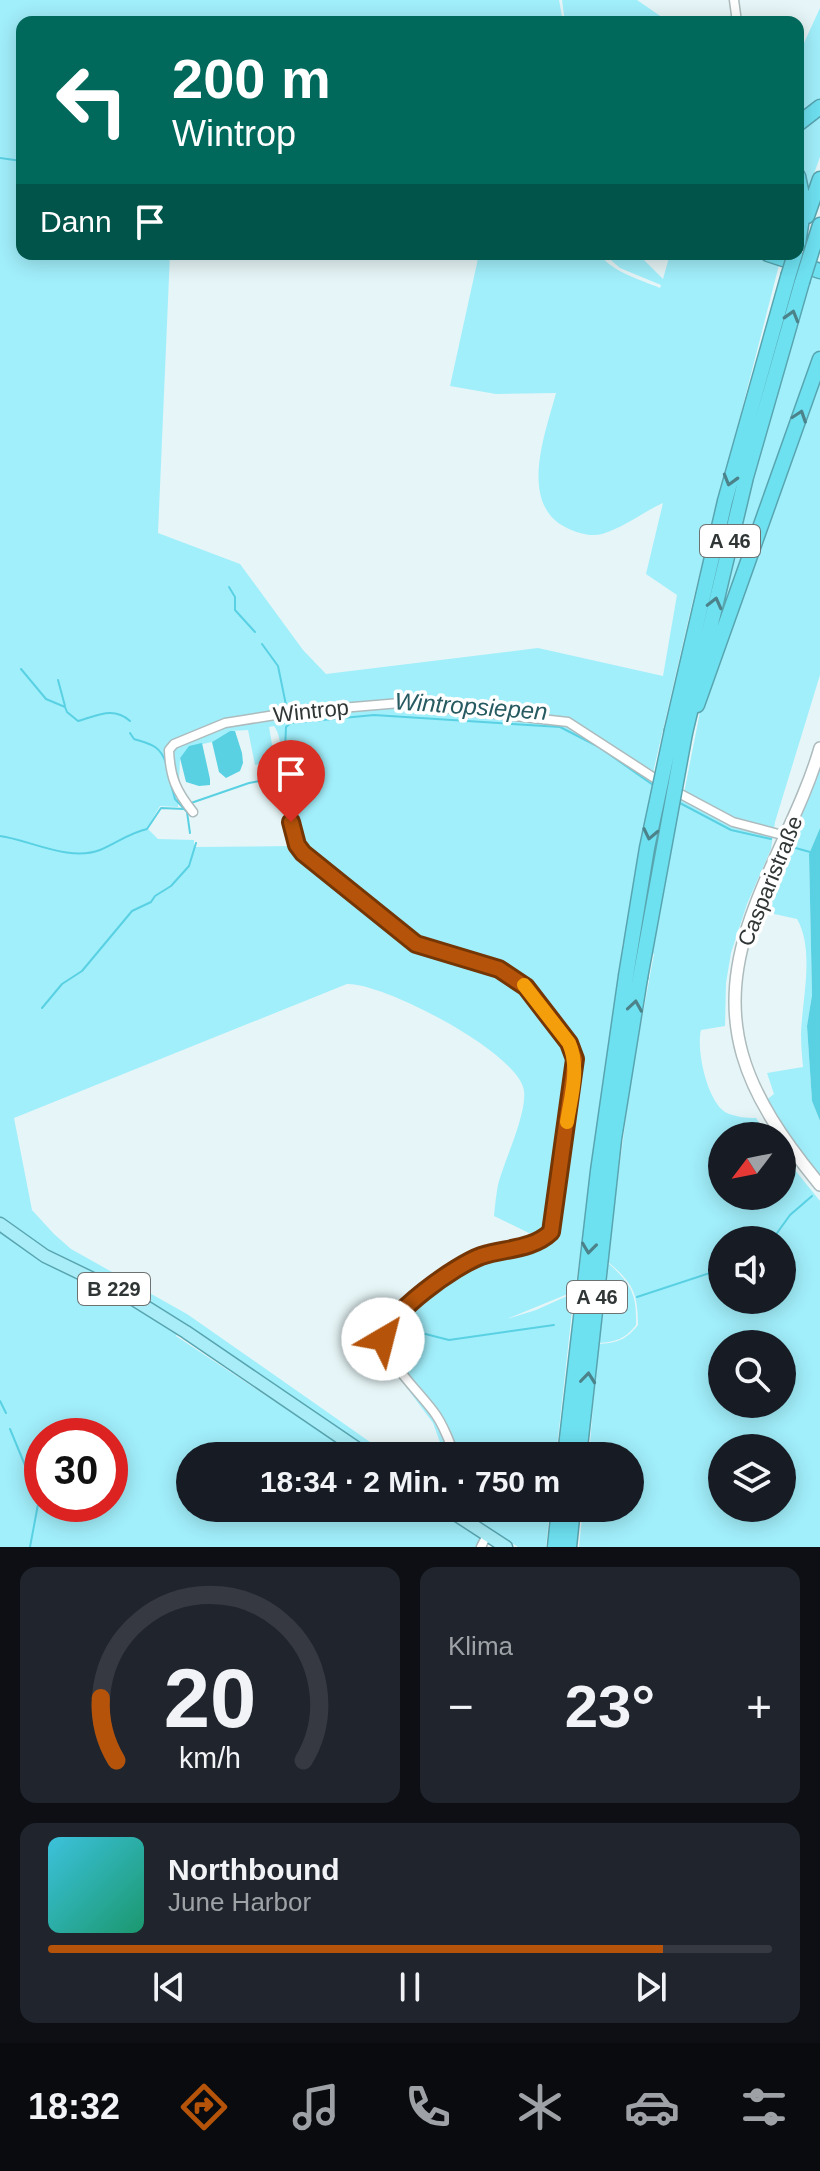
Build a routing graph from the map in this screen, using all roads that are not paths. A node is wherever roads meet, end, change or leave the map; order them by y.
1 (820, 107) edge
2 (804, 119) edge
3 (820, 179) edge
4 (820, 225) edge
5 (804, 241) edge
6 (804, 244) edge
7 (786, 260) edge
8 (793, 260) edge
9 (799, 260) edge
10 (820, 271) edge
11 (795, 279) junction
12 (820, 359) edge
13 (678, 732) junction
14 (820, 748) edge
15 (193, 812) dead end
16 (291, 822) dead end
17 (786, 836) junction
18 (633, 977) junction
19 (820, 1185) edge
20 (0, 1224) edge
21 (348, 1442) edge
22 (450, 1442) edge
23 (567, 1442) edge
24 (581, 1442) edge
25 (468, 1522) edge
26 (474, 1522) edge
27 (558, 1522) edge
28 (572, 1522) edge
29 (473, 1525) junction
30 (493, 1543) edge
31 (555, 1547) edge
32 (569, 1547) edge

1 - 2 highway
3 - 5 highway, A 46
4 - 6 highway, A 46
7 - 10 highway
8 - 11 highway, A 46, bridge
9 - 11 highway, A 46, bridge
11 - 13 highway, A 46
13 -> 12 highway
13 - 18 highway, A 46, bridge
14 - 17 main road, Casparistraße
15 - 17 street, Wintrop
16 - 22 street
17 - 19 main road, Casparistraße
18 -> 23 highway, A 46
24 -> 18 highway, A 46
20 - 21 main road, B 229
25 - 29 main road
26 - 29 street
27 - 31 highway
28 - 32 highway
29 - 30 main road

